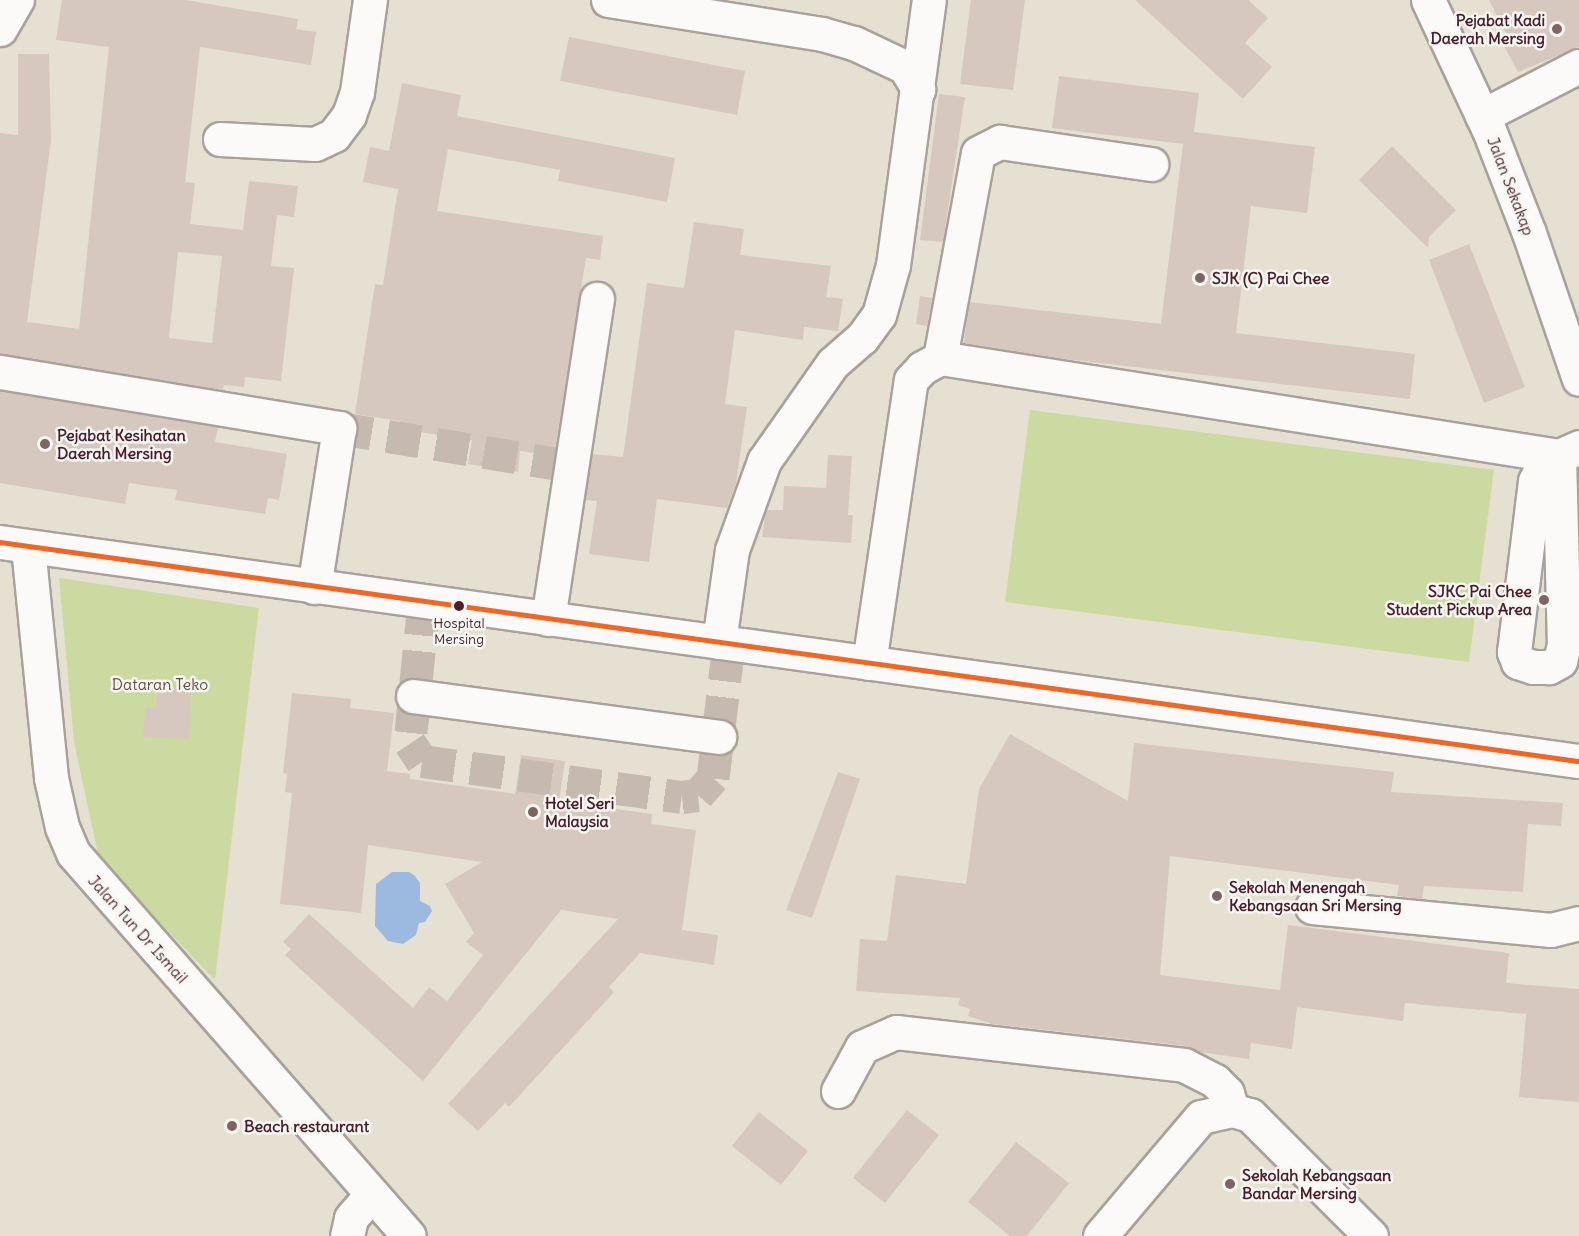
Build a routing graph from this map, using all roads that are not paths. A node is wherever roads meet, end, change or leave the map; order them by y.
1 (17, 0) edge
2 (370, 0) edge
3 (608, 0) edge
4 (929, 0) edge
5 (1428, 0) edge
6 (0, 29) edge
7 (1579, 66) edge
8 (918, 89) junction
9 (1482, 116) junction
10 (220, 139) dead end
11 (1151, 164) dead end
12 (597, 298) dead end
13 (940, 358) junction
14 (0, 372) edge
15 (1579, 379) edge
16 (1569, 452) edge
17 (14, 545) edge
18 (314, 587) junction
19 (548, 619) junction
20 (719, 642) junction
21 (869, 663) junction
22 (413, 696) dead end
23 (719, 737) dead end
24 (1579, 761) edge
25 (1312, 907) dead end
26 (1579, 923) edge
27 (838, 1091) dead end
28 (1232, 1110) junction
29 (372, 1194) junction
30 (347, 1236) edge
31 (409, 1236) edge
32 (1100, 1236) edge
33 (1371, 1236) edge

1 - 6 street
2 - 10 street
3 - 8 street
4 - 8 street
5 - 9 street, Jalan Sekakap
7 - 9 street
8 - 20 street
9 - 15 street, Jalan Sekakap
11 - 13 street
12 - 19 street
13 - 16 street
13 - 21 street
14 - 18 street
16 - 16 street
17 - 18 street
17 - 29 street, Jalan Tun Dr Ismail
18 - 19 street
19 - 20 street
20 - 21 street
21 - 24 street
22 - 23 street
25 - 26 street
27 - 28 street
28 - 32 street
28 - 33 street
29 - 30 street
29 - 31 street, Jalan Tun Dr Ismail

